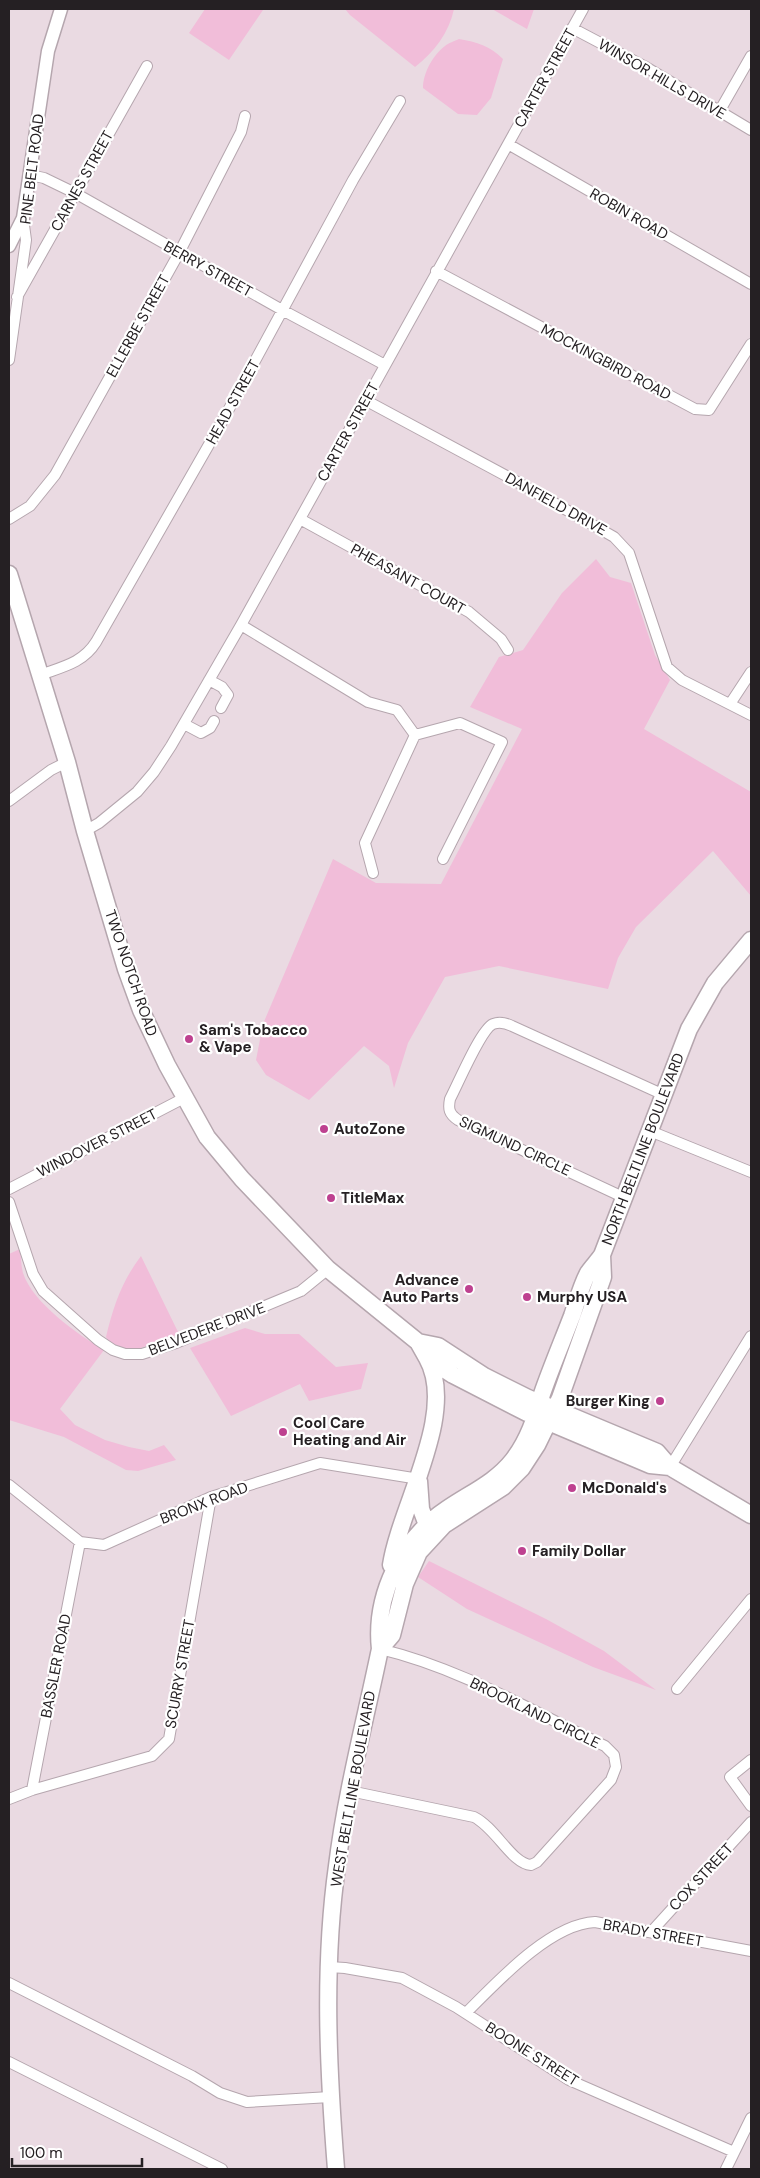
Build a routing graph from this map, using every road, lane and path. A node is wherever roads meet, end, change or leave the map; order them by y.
1 (61, 9) edge
2 (583, 9) edge
3 (572, 28) junction
4 (751, 56) edge
5 (147, 66) dead end
6 (400, 101) dead end
7 (719, 112) junction
8 (245, 116) dead end
9 (751, 130) edge
10 (508, 144) junction
11 (30, 175) junction
12 (75, 193) junction
13 (23, 218) junction
14 (9, 246) edge
15 (179, 253) junction
16 (436, 270) junction
17 (751, 284) edge
18 (17, 297) junction
19 (284, 311) junction
20 (751, 344) edge
21 (9, 360) edge
22 (385, 365) junction
23 (365, 400) junction
24 (9, 519) edge
25 (300, 519) junction
26 (9, 574) edge
27 (241, 625) junction
28 (508, 650) dead end
29 (751, 672) edge
30 (40, 675) junction
31 (209, 680) junction
32 (730, 704) junction
33 (221, 708) dead end
34 (751, 715) edge
35 (214, 721) dead end
36 (184, 724) junction
37 (415, 735) junction
38 (67, 762) junction
39 (9, 801) edge
40 (85, 831) junction
41 (443, 859) dead end
42 (373, 873) dead end
43 (751, 940) edge
44 (664, 1094) junction
45 (186, 1097) junction
46 (650, 1131) junction
47 (751, 1172) edge
48 (9, 1189) edge
49 (625, 1198) junction
50 (9, 1202) edge
51 (602, 1255) joint
52 (328, 1269) junction
53 (751, 1336) edge
54 (418, 1342) junction
55 (427, 1358) junction
56 (453, 1375) junction
57 (437, 1405) junction
58 (545, 1412) junction
59 (670, 1467) junction
60 (419, 1478) junction
61 (9, 1485) edge
62 (211, 1497) junction
63 (751, 1515) edge
64 (429, 1531) junction
65 (80, 1542) junction
66 (388, 1585) junction
67 (751, 1599) edge
68 (380, 1649) junction
69 (677, 1689) dead end
70 (751, 1760) edge
71 (32, 1790) junction
72 (350, 1791) junction
73 (9, 1799) edge
74 (751, 1806) edge
75 (751, 1822) edge
76 (651, 1932) junction
77 (751, 1951) edge
78 (329, 1967) junction
79 (9, 1983) edge
80 (466, 2013) junction
81 (9, 2062) edge
82 (330, 2097) junction
83 (751, 2118) edge
84 (734, 2152) junction
85 (222, 2169) edge
86 (336, 2169) edge
87 (726, 2169) edge

1 - 11 street, PINE BELT ROAD
2 - 3 street, CARTER STREET
3 - 7 street, WINSOR HILLS DRIVE
3 - 10 street, CARTER STREET
4 - 7 street
5 - 12 street, CARNES STREET
6 - 19 street, HEAD STREET
7 - 9 street, WINSOR HILLS DRIVE
8 - 15 street, ELLERBE STREET
10 - 16 street, CARTER STREET
10 - 17 street, ROBIN ROAD
11 - 12 street, BERRY STREET
11 - 13 street, PINE BELT ROAD
12 - 15 street, BERRY STREET
12 - 18 street, CARNES STREET
13 - 14 street
13 - 18 street, PINE BELT ROAD
15 - 19 street, BERRY STREET
15 - 24 street, ELLERBE STREET
16 - 20 street, MOCKINGBIRD ROAD
16 - 22 street, CARTER STREET
18 - 21 street, PINE BELT ROAD
19 - 22 street, BERRY STREET
19 - 30 street, HEAD STREET
22 - 23 street, CARTER STREET
23 - 25 street, CARTER STREET
23 - 32 street, DANFIELD DRIVE
25 - 27 street, CARTER STREET
25 - 28 street, PHEASANT COURT
26 - 30 main road, TWO NOTCH ROAD
27 - 31 street, CARTER STREET
27 - 37 street
29 - 32 street
30 - 38 main road, TWO NOTCH ROAD
31 - 33 street
31 - 36 street, CARTER STREET
32 - 34 street, DANFIELD DRIVE
35 - 36 street
36 - 40 street, CARTER STREET
37 - 41 street
37 - 42 street
38 - 39 street
38 - 40 main road, TWO NOTCH ROAD
40 - 45 main road, TWO NOTCH ROAD
43 - 44 main road, NORTH BELTLINE BOULEVARD
44 - 46 main road, NORTH BELTLINE BOULEVARD
44 - 49 street, SIGMUND CIRCLE
45 - 48 street, WINDOVER STREET
45 - 52 main road, TWO NOTCH ROAD
46 - 47 street
46 - 49 main road, NORTH BELTLINE BOULEVARD
49 - 51 main road, NORTH BELTLINE BOULEVARD
50 - 52 street, BELVEDERE DRIVE
51 - 58 main road, WEST BELT LINE BOULEVARD
52 - 54 main road, TWO NOTCH ROAD
53 - 59 street
54 - 55 main road, TWO NOTCH ROAD
54 - 58 main road, TWO NOTCH ROAD
55 - 56 main road, TWO NOTCH ROAD
55 - 57 main road
56 - 57 main road
56 - 58 main road, TWO NOTCH ROAD
57 - 60 main road
58 - 59 main road, TWO NOTCH ROAD
58 - 64 main road, WEST BELT LINE BOULEVARD
59 - 63 main road, TWO NOTCH ROAD
60 - 62 street, BRONX ROAD
60 - 64 main road
60 - 66 main road
61 - 65 street
62 - 65 street, BRONX ROAD
62 - 71 street, SCURRY STREET
64 - 66 main road, WEST BELT LINE BOULEVARD
64 - 68 main road, WEST BELT LINE BOULEVARD
65 - 71 street, BASSLER ROAD
66 - 68 main road, WEST BELT LINE BOULEVARD
67 - 69 street
68 - 72 main road, WEST BELT LINE BOULEVARD
68 - 72 street, BROOKLAND CIRCLE
70 - 74 street
71 - 73 street, SCURRY STREET
72 - 78 main road, WEST BELT LINE BOULEVARD
75 - 76 street, COX STREET
76 - 77 street, BRADY STREET
76 - 80 street, BRADY STREET
78 - 80 street, BOONE STREET
78 - 82 main road, WEST BELT LINE BOULEVARD
79 - 82 street
80 - 84 street, BOONE STREET
81 - 85 street
82 - 86 main road, WEST BELT LINE BOULEVARD
83 - 84 street
84 - 87 street

